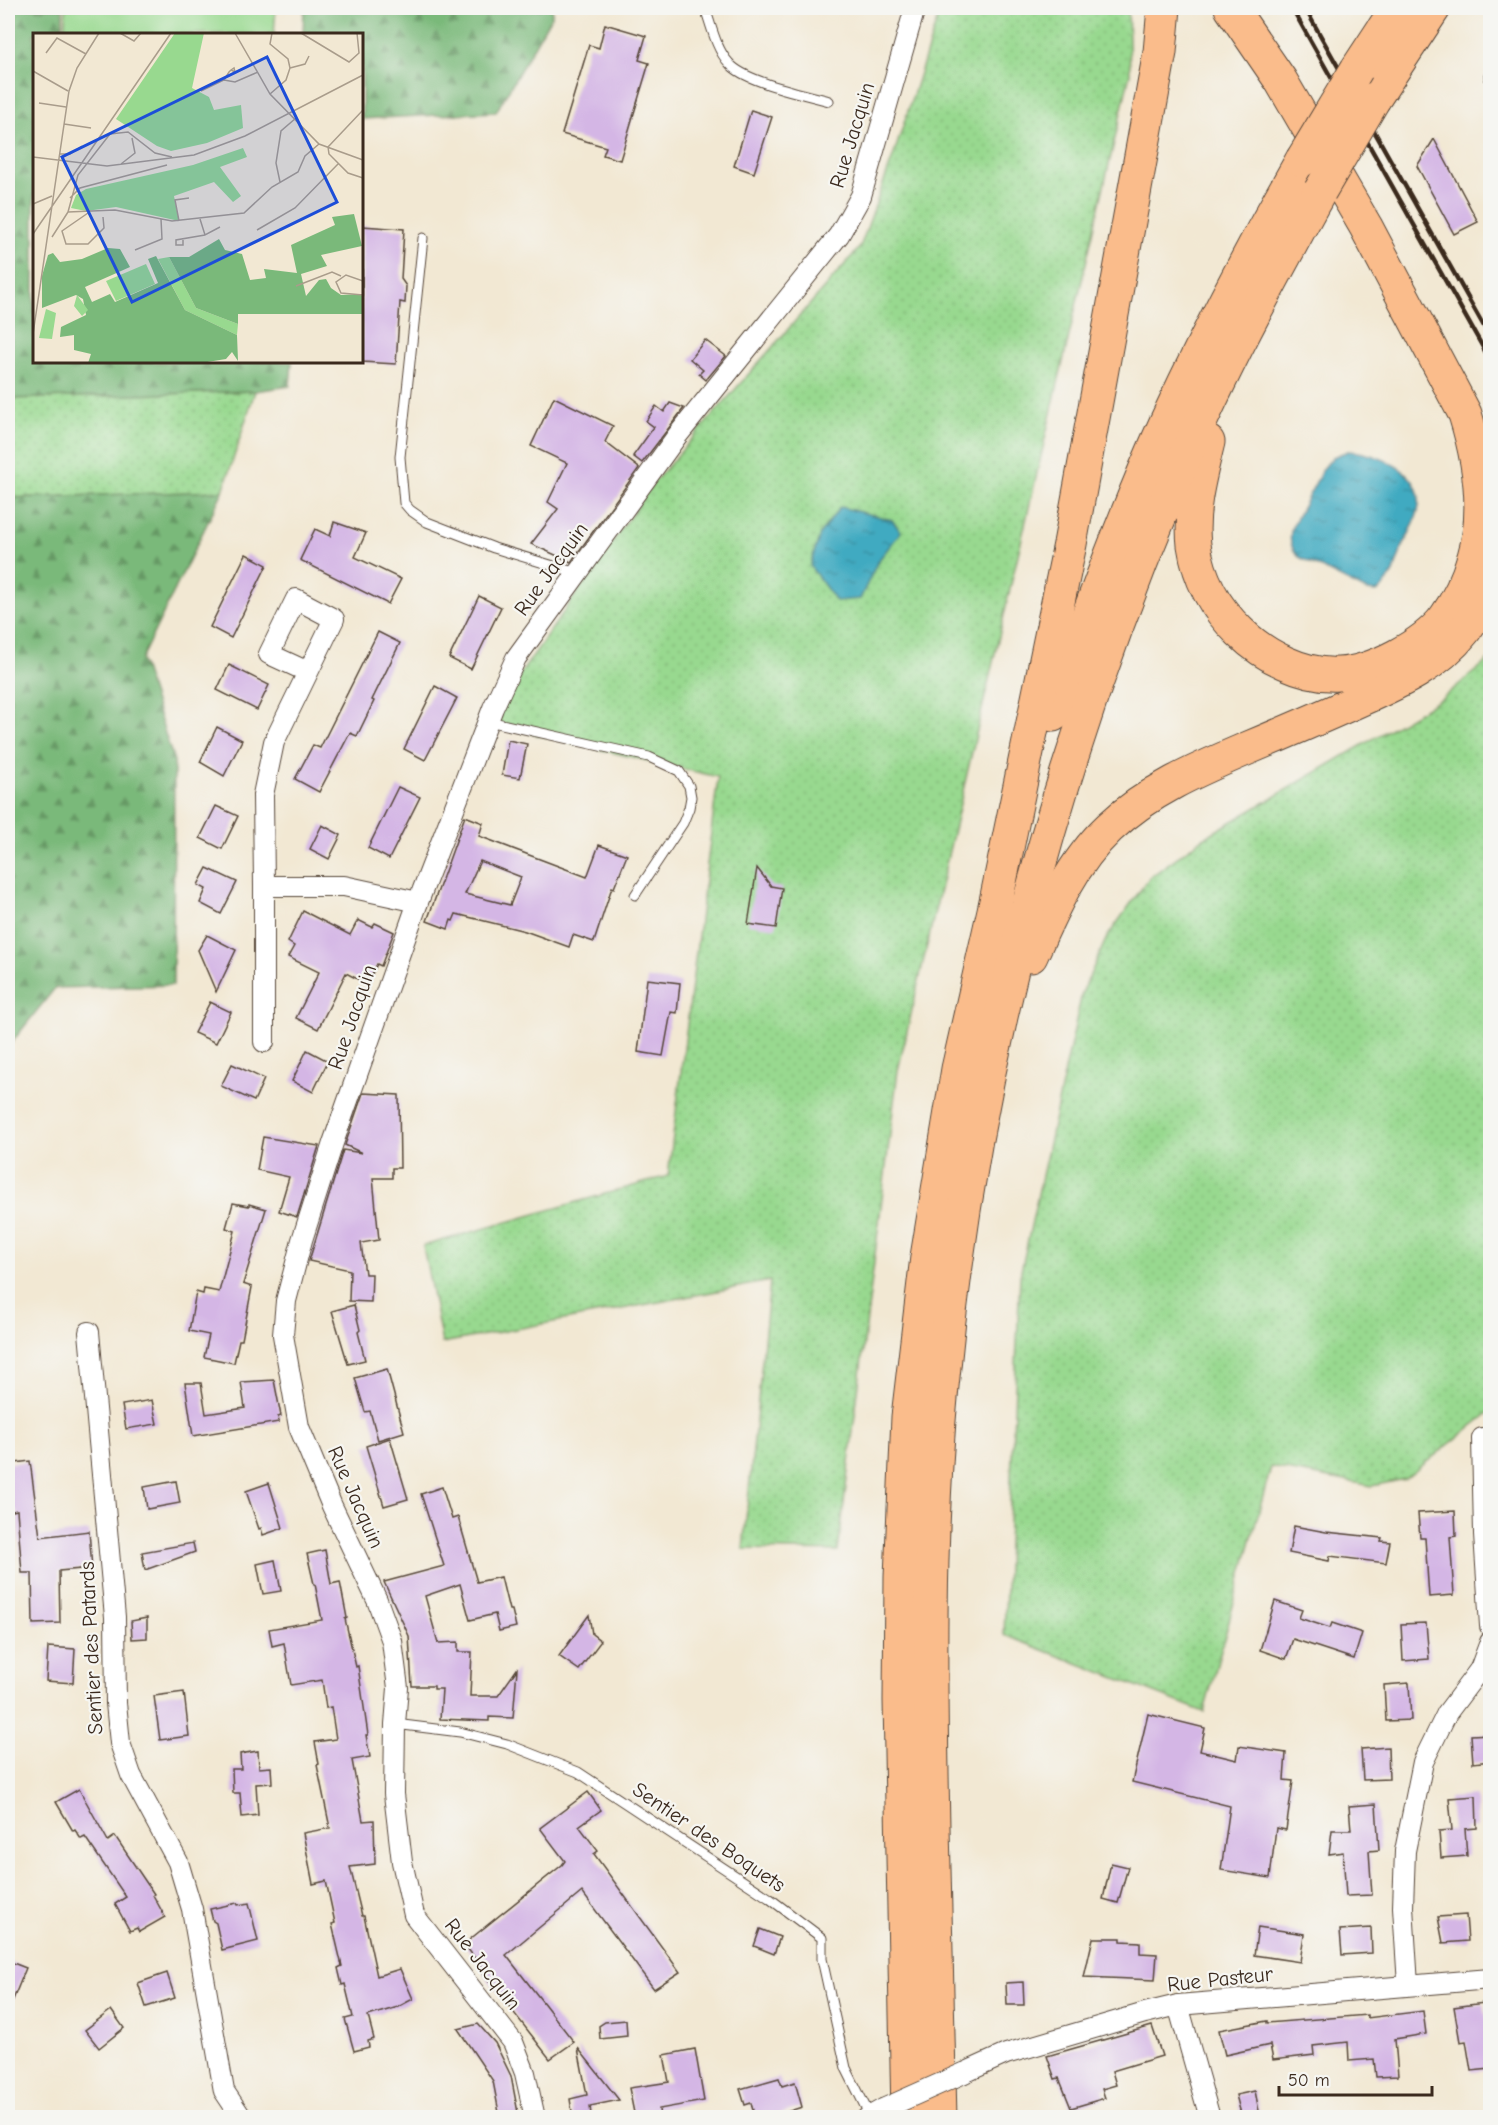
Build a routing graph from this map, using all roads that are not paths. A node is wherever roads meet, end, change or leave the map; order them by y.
1 (705, 8) edge
2 (915, 8) edge
3 (1164, 8) edge
4 (1231, 8) edge
5 (1241, 8) edge
6 (1396, 8) edge
7 (1434, 8) edge
8 (1491, 71) edge
9 (1491, 87) edge
10 (829, 100) dead end
11 (423, 238) dead end
12 (1237, 344) junction
13 (1491, 438) edge
14 (577, 573) junction
15 (1491, 578) edge
16 (308, 672) dead end
17 (488, 721) junction
18 (264, 886) junction
19 (635, 896) dead end
20 (418, 902) junction
21 (995, 906) junction
22 (264, 1042) dead end
23 (987, 1082) junction
24 (89, 1332) dead end
25 (1482, 1438) dead end
26 (1491, 1626) edge
27 (1491, 1642) edge
28 (1486, 1674) edge
29 (395, 1724) junction
30 (1491, 1979) edge
31 (1408, 1985) junction
32 (1179, 2005) junction
33 (882, 2115) edge
34 (242, 2118) edge
35 (535, 2118) edge
36 (940, 2118) edge
37 (1210, 2118) edge

1 - 10 lane
2 - 14 street, Rue Jacquin
3 - 21 highway
4 - 12 highway
5 - 13 highway
6 - 21 highway, bridge
7 - 12 highway, bridge
8 - 9 lane
11 - 14 lane
12 - 23 highway
14 - 17 street, Rue Jacquin
15 - 23 highway
16 - 18 street
17 - 19 lane
17 - 20 street, Rue Jacquin
18 - 20 street
18 - 22 street
20 - 29 street, Rue Jacquin
21 - 33 highway
23 - 36 highway
24 - 34 street, Sentier des Patards
25 - 26 street
27 - 28 street
28 - 31 street
29 - 33 lane, Sentier des Boquets
29 - 35 street, Rue Jacquin
30 - 31 street, Rue Pasteur
31 - 32 street, Rue Pasteur
32 - 33 street, Rue Pasteur, bridge
32 - 37 street

